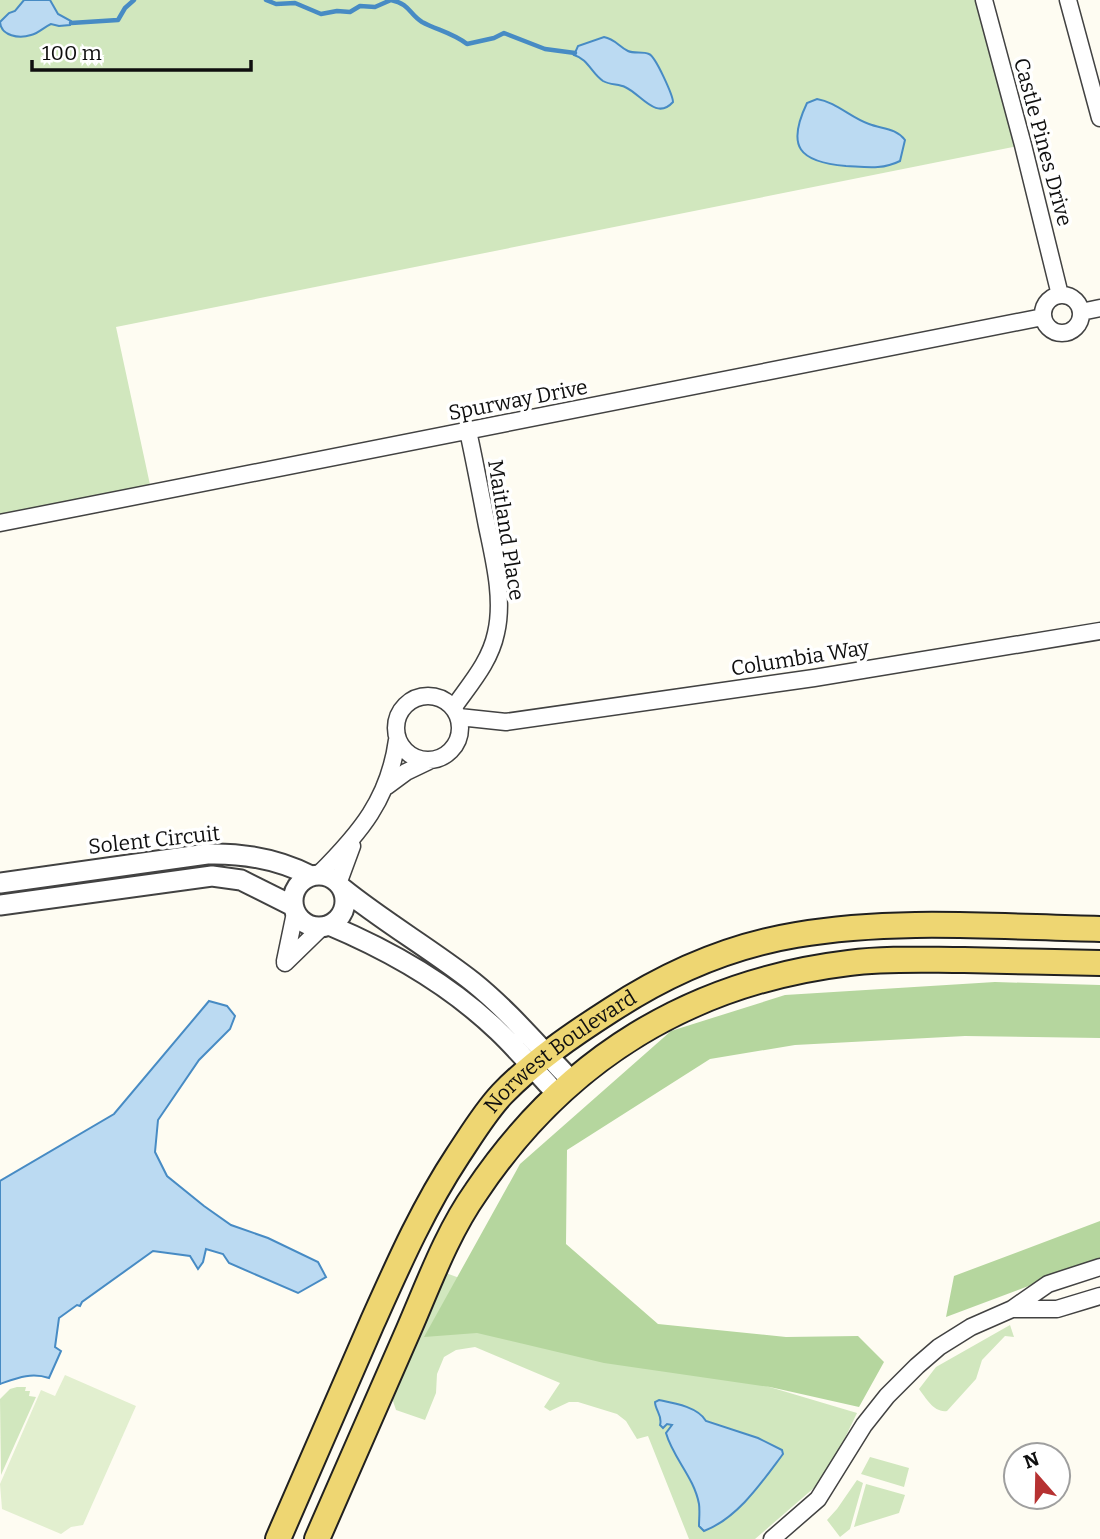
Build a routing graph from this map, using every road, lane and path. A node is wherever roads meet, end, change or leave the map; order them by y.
1 (984, 0) edge
2 (1068, 0) edge
3 (1100, 118) edge
4 (1060, 295) junction
5 (1100, 309) edge
6 (1081, 312) junction
7 (1043, 317) junction
8 (468, 431) junction
9 (0, 523) edge
10 (1100, 631) edge
11 (456, 712) junction
12 (506, 722) junction
13 (459, 737) junction
14 (397, 740) junction
15 (429, 761) junction
16 (387, 786) junction
17 (355, 837) junction
18 (315, 875) junction
19 (0, 883) edge
20 (340, 886) junction
21 (0, 905) edge
22 (294, 910) junction
23 (326, 926) junction
24 (1100, 929) edge
25 (1100, 963) edge
26 (539, 1060) junction
27 (564, 1087) junction
28 (1100, 1267) edge
29 (1100, 1296) edge
30 (1012, 1309) junction
31 (278, 1539) edge
32 (317, 1539) edge
33 (772, 1539) edge

1 - 4 street, Castle Pines Drive
2 - 3 street
4 - 6 street
4 - 7 street
5 - 6 street
6 - 7 street
7 - 8 street, Spurway Drive
8 - 9 street, Spurway Drive
8 - 11 street, Maitland Place
10 - 12 street, Columbia Way
11 - 12 street, Columbia Way
11 - 13 street
11 - 14 street
12 - 13 street, Columbia Way
13 - 15 street
14 - 15 street
14 - 16 street
15 - 16 street
16 - 17 street
17 - 18 street
17 - 20 street
18 - 19 street, Solent Circuit
18 - 20 street
18 - 22 street
20 - 23 street
20 - 26 street
21 - 22 street, Solent Circuit
22 - 23 street
22 - 23 street
23 - 26 street
24 - 26 main road, Norwest Boulevard
25 - 27 main road, Norwest Boulevard
26 - 27 street
26 - 31 main road, Norwest Boulevard
27 - 32 main road, Norwest Boulevard
28 - 30 street
29 - 30 street
30 - 33 street

